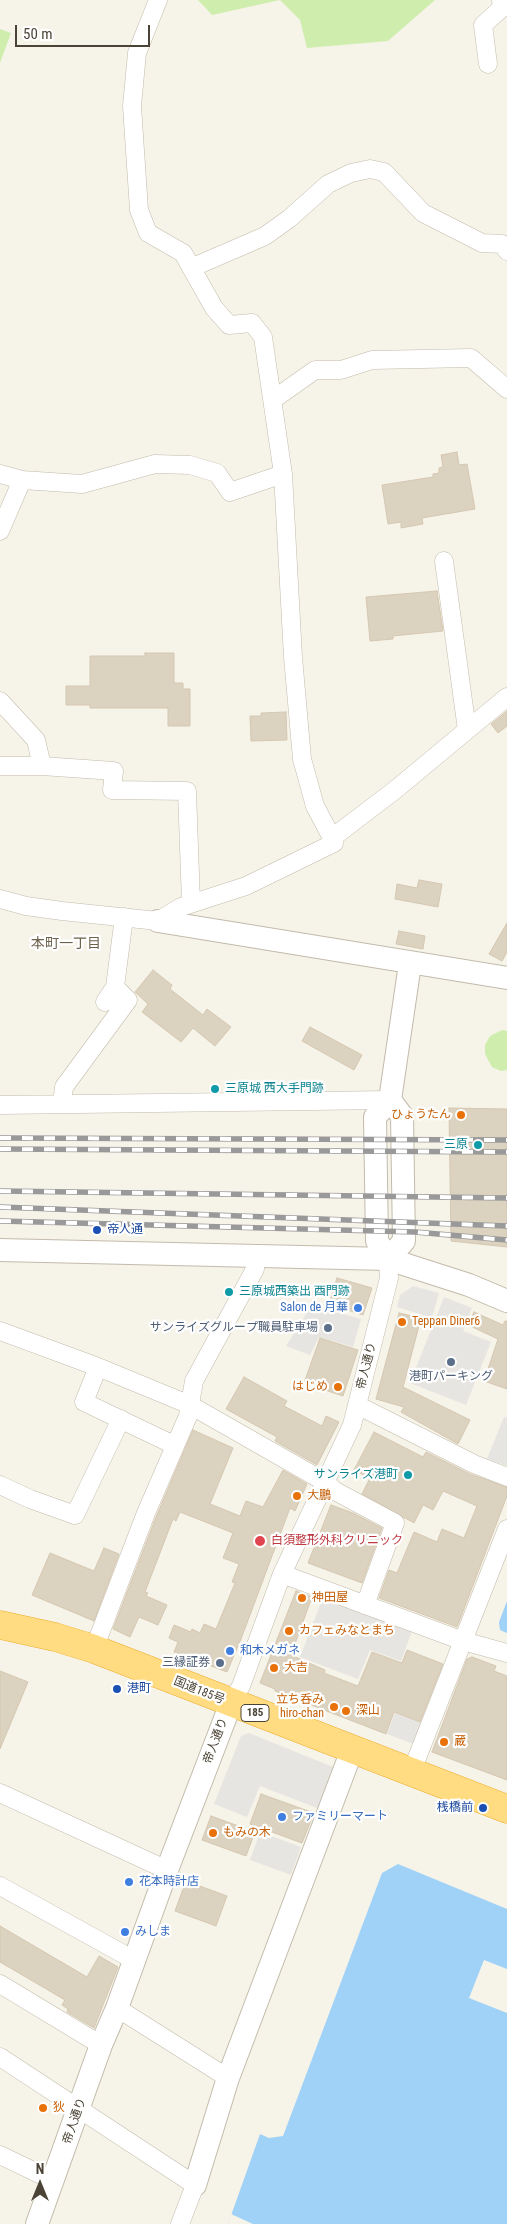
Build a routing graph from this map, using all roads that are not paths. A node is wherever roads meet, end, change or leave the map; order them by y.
1 (158, 0) edge
2 (501, 0) edge
3 (488, 64) dead end
4 (507, 251) edge
5 (191, 268) junction
6 (507, 389) edge
7 (274, 399) junction
8 (0, 474) edge
9 (283, 474) junction
10 (22, 480) junction
11 (0, 531) edge
12 (444, 561) dead end
13 (507, 697) edge
14 (0, 701) edge
15 (467, 730) junction
16 (0, 766) edge
17 (42, 766) junction
18 (332, 838) junction
19 (0, 899) edge
20 (191, 903) junction
21 (124, 917) junction
22 (158, 921) junction
23 (410, 964) junction
24 (507, 978) edge
25 (390, 1100) junction
26 (62, 1104) junction
27 (0, 1105) edge
28 (0, 1250) edge
29 (255, 1255) junction
30 (388, 1259) junction
31 (507, 1301) edge
32 (0, 1332) edge
33 (98, 1366) junction
34 (190, 1405) junction
35 (357, 1405) junction
36 (121, 1419) junction
37 (174, 1445) junction
38 (507, 1477) edge
39 (325, 1482) junction
40 (0, 1485) edge
41 (507, 1529) edge
42 (282, 1574) junction
43 (365, 1605) junction
44 (0, 1625) edge
45 (463, 1641) junction
46 (94, 1649) junction
47 (507, 1653) edge
48 (231, 1703) junction
49 (352, 1750) junction
50 (411, 1773) junction
51 (0, 1793) edge
52 (507, 1809) edge
53 (167, 1870) junction
54 (0, 1886) edge
55 (134, 1960) junction
56 (0, 1984) edge
57 (117, 2008) junction
58 (101, 2045) junction
59 (0, 2057) edge
60 (228, 2078) junction
61 (79, 2108) junction
62 (0, 2155) edge
63 (54, 2181) junction
64 (195, 2185) junction
65 (37, 2224) edge
66 (180, 2224) edge

1 - 5 street
2 - 3 street
4 - 5 street
5 - 7 street
6 - 7 street
7 - 9 street
8 - 10 street
9 - 10 street
9 - 18 street
10 - 11 street
12 - 15 street
13 - 15 street
14 - 17 street
15 - 18 street
16 - 17 street
17 - 20 street
18 - 20 street
19 - 21 street
20 - 22 street
21 - 22 street
21 - 26 street
22 - 23 street
23 - 24 street
23 - 25 street
25 - 26 street
25 - 30 street
26 - 27 street
28 - 29 street
29 - 30 street
29 - 34 street
30 - 31 street
30 - 35 street, 帝人通り
32 - 33 street
33 - 34 street
33 - 36 street
34 - 37 street
34 - 39 street
35 - 38 street
35 - 39 street, 帝人通り
36 - 37 street
36 - 40 street
37 - 46 street
39 - 42 street, 帝人通り
39 - 43 street
41 - 45 street
42 - 43 street
42 - 48 street, 帝人通り
43 - 45 street
44 - 46 highway, 国道185号 / 185
45 - 47 street
45 - 50 street
46 - 48 highway, 国道185号 / 185
48 - 49 highway, 国道185号 / 185
48 - 53 street, 帝人通り
49 - 50 highway, 国道185号 / 185
49 - 60 street
50 - 52 highway, 国道185号 / 185
51 - 53 street
53 - 55 street, 帝人通り
54 - 55 street
55 - 57 street, 帝人通り
56 - 58 street
57 - 58 street, 帝人通り
57 - 60 street
58 - 61 street, 帝人通り
59 - 61 street
60 - 64 street
61 - 63 street, 帝人通り
61 - 64 street
62 - 63 street
63 - 65 street, 帝人通り
64 - 66 street

